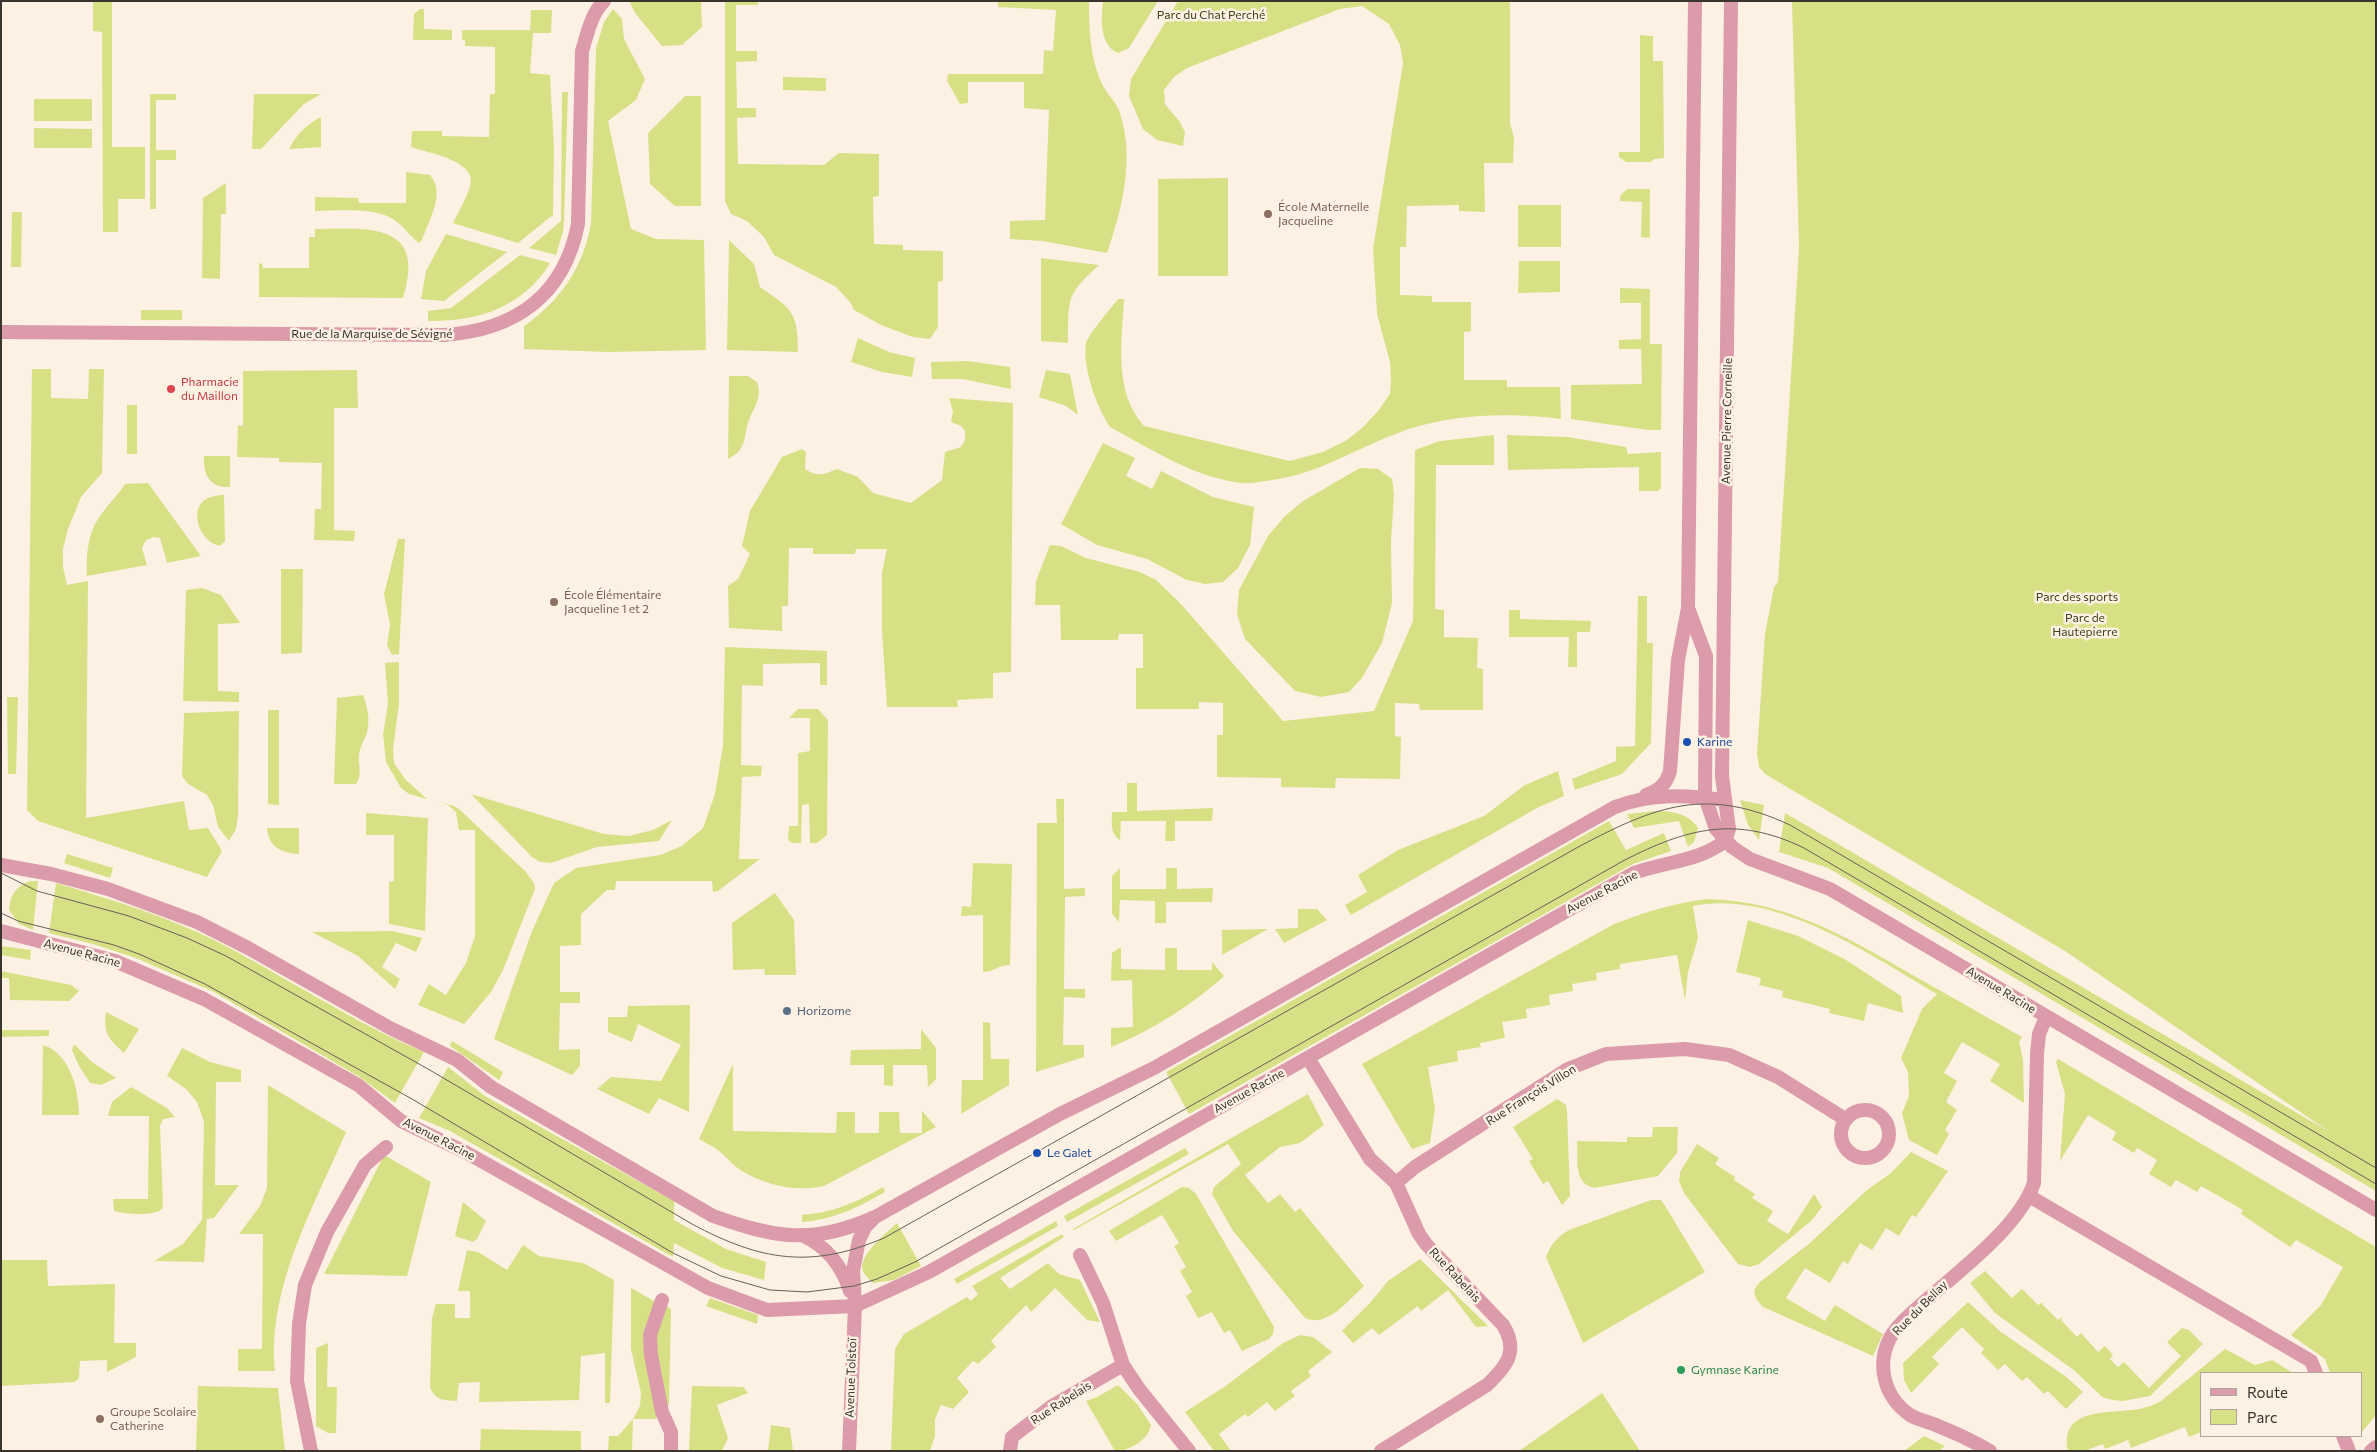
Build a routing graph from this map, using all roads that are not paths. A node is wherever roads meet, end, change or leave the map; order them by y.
1 (604, 1) edge
2 (1695, 1) edge
3 (1731, 1) edge
4 (1, 332) edge
5 (1688, 608) junction
6 (1706, 798) junction
7 (1636, 799) junction
8 (1725, 800) junction
9 (1725, 841) junction
10 (1, 864) edge
11 (1, 930) edge
12 (2046, 1017) junction
13 (1308, 1058) junction
14 (1845, 1119) dead end
15 (386, 1147) dead end
16 (1396, 1183) junction
17 (2029, 1196) junction
18 (2376, 1210) edge
19 (875, 1217) junction
20 (804, 1236) junction
21 (1080, 1255) dead end
22 (662, 1300) dead end
23 (854, 1306) junction
24 (1123, 1365) junction
25 (2316, 1372) edge
26 (2343, 1437) edge
27 (2376, 1447) edge
28 (311, 1451) edge
29 (671, 1451) edge
30 (849, 1451) edge
31 (1010, 1451) edge
32 (1189, 1451) edge
33 (1381, 1451) edge
34 (1990, 1451) edge
35 (2349, 1451) edge
36 (2372, 1451) edge

1 - 4 street, Rue de la Marquise de Sévigné
2 - 5 street
3 - 8 street, Avenue Pierre Corneille
5 - 6 street
5 - 7 street
6 - 7 street
6 - 8 street
6 - 9 street
7 - 19 street
8 - 9 street, Avenue Pierre Corneille
9 - 12 street, Avenue Racine
9 - 13 street, Avenue Racine
10 - 20 street
11 - 23 street, Avenue Racine
12 - 17 street, Rue du Bellay
12 - 18 street, Avenue Racine
13 - 16 street, Rue Rabelais
13 - 23 street, Avenue Racine
14 - 16 street, Rue François Villon
15 - 28 street
16 - 33 street, Rue Rabelais
17 - 25 street
17 - 34 street, Rue du Bellay
19 - 20 street
19 - 23 street
20 - 23 street
21 - 24 street
22 - 29 street
23 - 30 street, Avenue Tolstoï
24 - 31 street, Rue Rabelais
24 - 32 street
26 - 35 street
27 - 36 street

